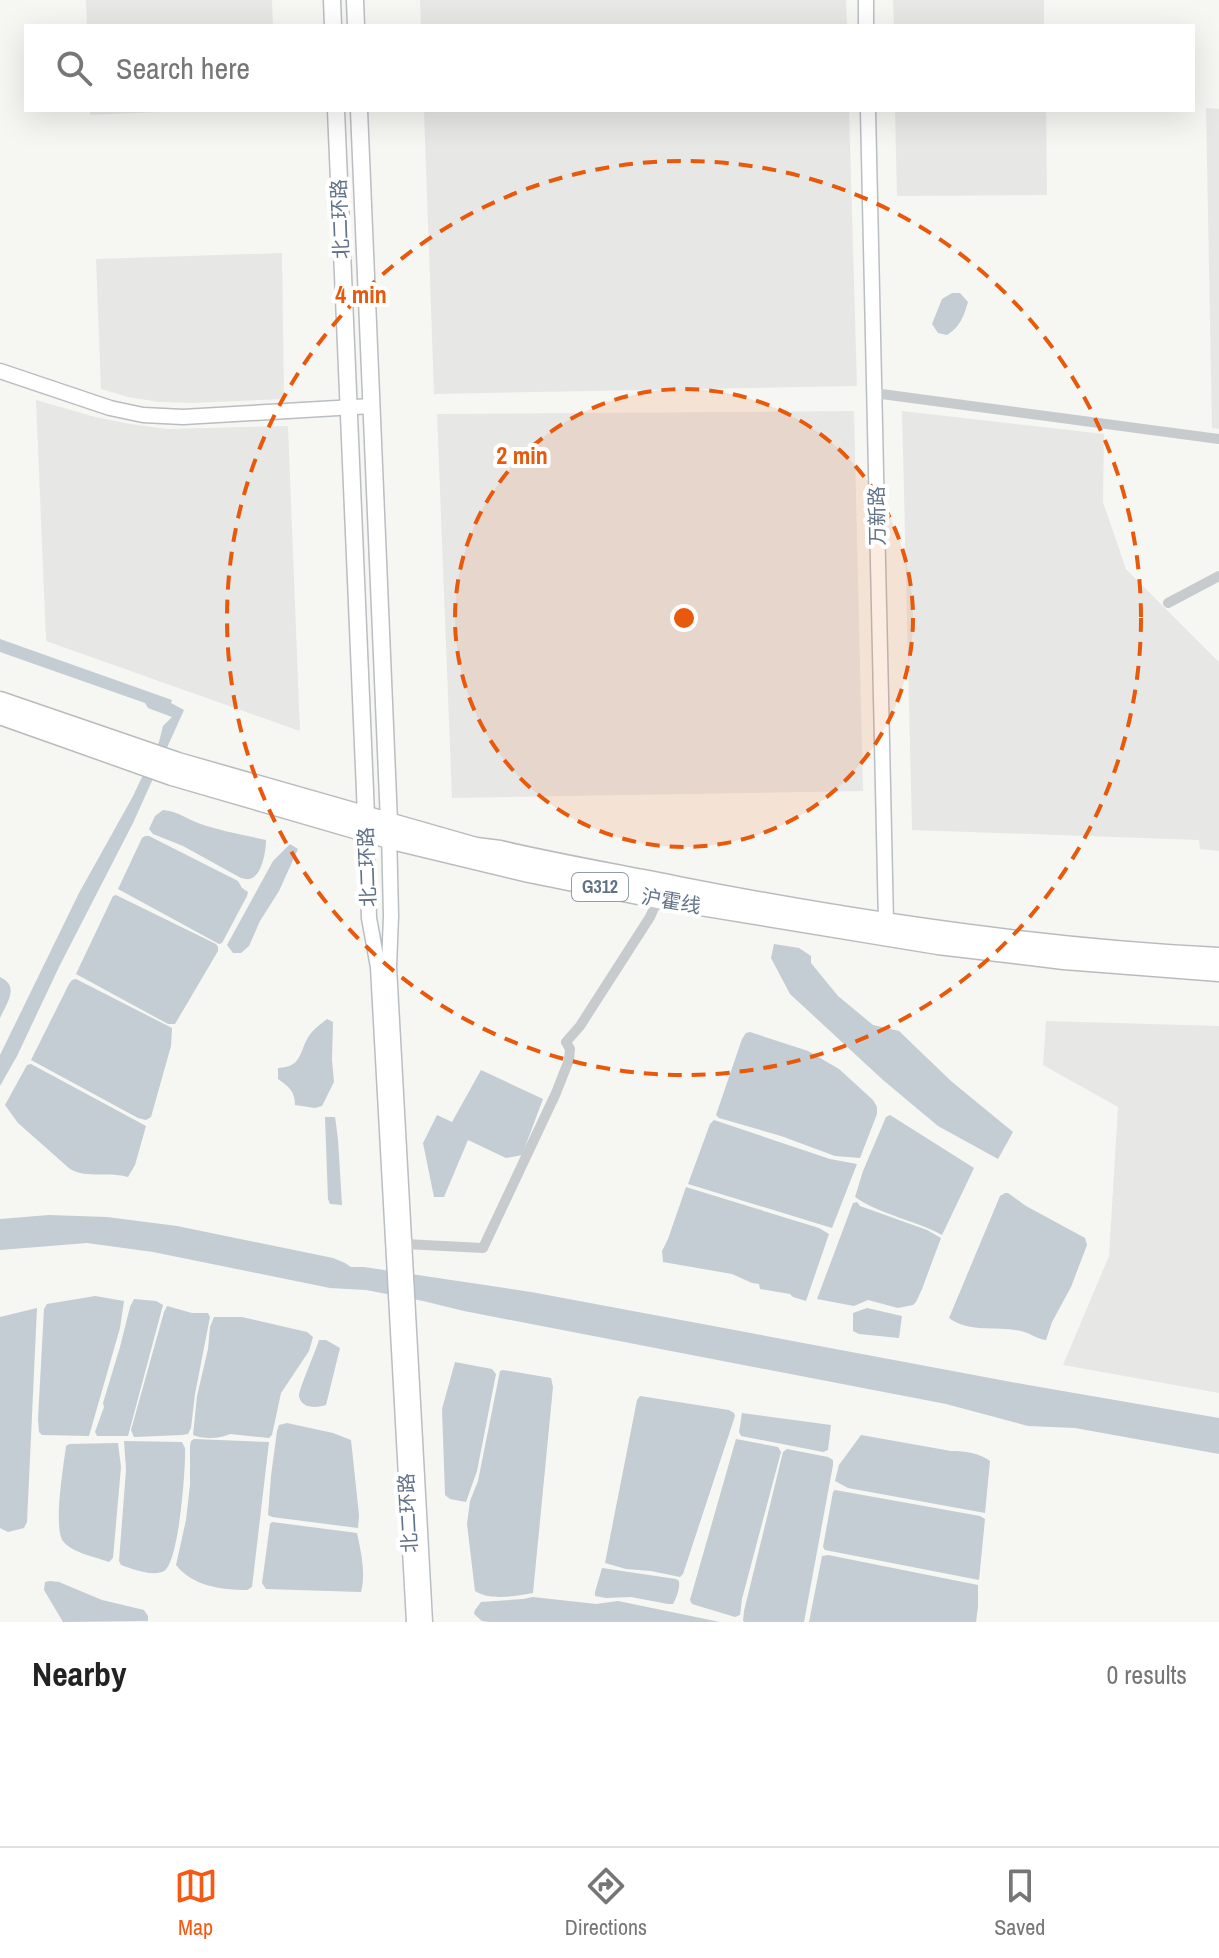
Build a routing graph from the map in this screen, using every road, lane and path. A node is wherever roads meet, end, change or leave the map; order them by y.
1 (332, 0) edge
2 (355, 0) edge
3 (866, 0) edge
4 (333, 24) edge
5 (356, 24) edge
6 (866, 24) edge
7 (336, 112) edge
8 (359, 112) edge
9 (868, 112) edge
10 (0, 371) edge
11 (874, 393) junction
12 (372, 406) junction
13 (348, 408) junction
14 (1219, 439) edge
15 (1219, 576) edge
16 (1168, 603) dead end
17 (0, 701) edge
18 (0, 715) edge
19 (366, 824) junction
20 (389, 830) junction
21 (658, 899) junction
22 (886, 923) junction
23 (1219, 957) edge
24 (1219, 972) edge
25 (401, 1249) junction
26 (403, 1317) junction
27 (414, 1622) edge
28 (425, 1622) edge

1 - 4 main road
2 - 5 main road
3 - 6 main road
7 - 13 main road, 北二环路
8 - 12 main road, 北二环路
9 - 11 main road, 万新路
10 - 13 main road
11 - 14 street
11 - 22 main road, 万新路
12 - 13 main road
12 - 20 main road, 北二环路
13 - 19 main road, 北二环路
15 - 16 street
17 - 19 highway, 沪霍线 / G312
18 - 19 highway, 沪霍线 / G312
19 - 20 highway, 沪霍线 / G312
19 - 25 main road, 北二环路
20 - 21 highway, 沪霍线 / G312
20 - 22 highway, 沪霍线 / G312
20 - 25 main road, 北二环路
21 - 24 highway, 沪霍线 / G312
21 - 25 street
22 - 23 highway, 沪霍线 / G312
25 - 26 main road, 北二环路
26 - 27 main road, 北二环路
26 - 28 main road, 北二环路

